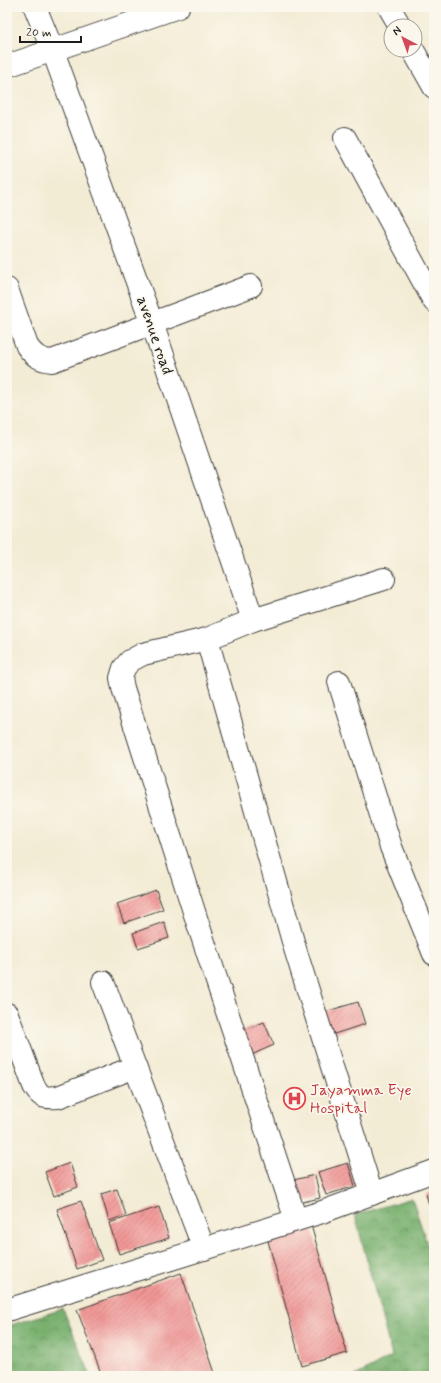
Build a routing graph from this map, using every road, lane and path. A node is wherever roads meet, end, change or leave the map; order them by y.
1 (35, 7) edge
2 (178, 7) edge
3 (389, 7) edge
4 (395, 18) edge
5 (53, 51) junction
6 (418, 58) edge
7 (7, 66) edge
8 (434, 87) edge
9 (346, 138) dead end
10 (251, 286) dead end
11 (7, 289) edge
12 (434, 301) edge
13 (152, 323) junction
14 (384, 579) dead end
15 (253, 620) junction
16 (207, 638) junction
17 (339, 682) dead end
18 (434, 954) edge
19 (103, 982) dead end
20 (7, 1014) edge
21 (11, 1038) edge
22 (135, 1067) junction
23 (434, 1171) edge
24 (372, 1194) junction
25 (296, 1220) junction
26 (204, 1249) junction
27 (7, 1310) edge

1 - 5 street, avenue road
2 - 5 street
3 - 4 street
5 - 7 street
5 - 13 street, avenue road
6 - 8 street
9 - 12 street
10 - 13 street
11 - 13 street
13 - 15 street, avenue road
14 - 15 street
15 - 16 street
16 - 24 street
16 - 25 street
17 - 18 street
19 - 22 street
20 - 21 street
21 - 22 street
22 - 26 street
23 - 24 street
24 - 25 street
25 - 26 street
26 - 27 street

